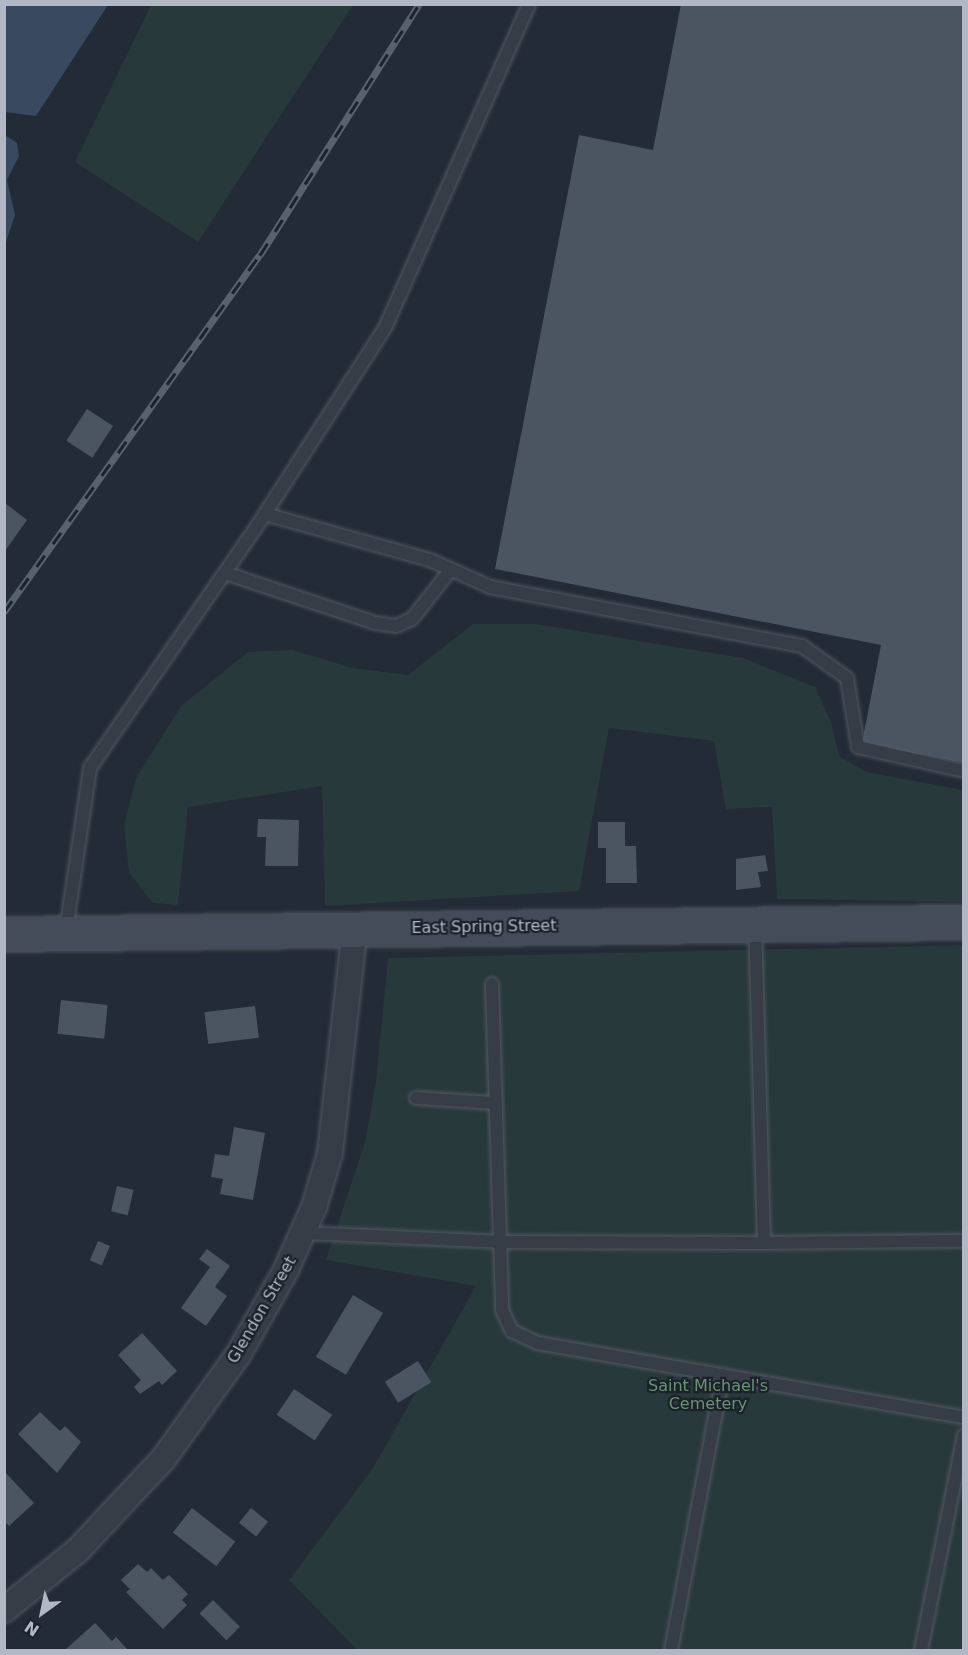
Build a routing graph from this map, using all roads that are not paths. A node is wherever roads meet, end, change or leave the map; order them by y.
1 (529, 4) edge
2 (265, 514) junction
3 (451, 569) junction
4 (225, 573) junction
5 (963, 771) edge
6 (963, 922) edge
7 (755, 924) junction
8 (355, 928) junction
9 (66, 932) junction
10 (4, 934) edge
11 (492, 984) dead end
12 (416, 1098) dead end
13 (496, 1103) junction
14 (304, 1233) junction
15 (963, 1241) edge
16 (499, 1242) junction
17 (764, 1243) junction
18 (723, 1375) junction
19 (963, 1417) edge
20 (963, 1435) edge
21 (4, 1610) edge
22 (671, 1650) edge
23 (921, 1650) edge

1 - 2 lane
2 - 3 lane
2 - 4 lane
3 - 4 lane
3 - 5 lane
4 - 9 lane
6 - 7 main road, East Spring Street
7 - 8 main road, East Spring Street
7 - 17 lane
8 - 9 main road, East Spring Street
8 - 14 street, Glendon Street
9 - 10 main road, East Spring Street
11 - 13 lane
12 - 13 lane
13 - 16 lane
14 - 16 lane
14 - 21 street, Glendon Street
15 - 17 lane
16 - 17 lane
16 - 18 lane
18 - 19 lane
18 - 22 lane
20 - 23 lane

